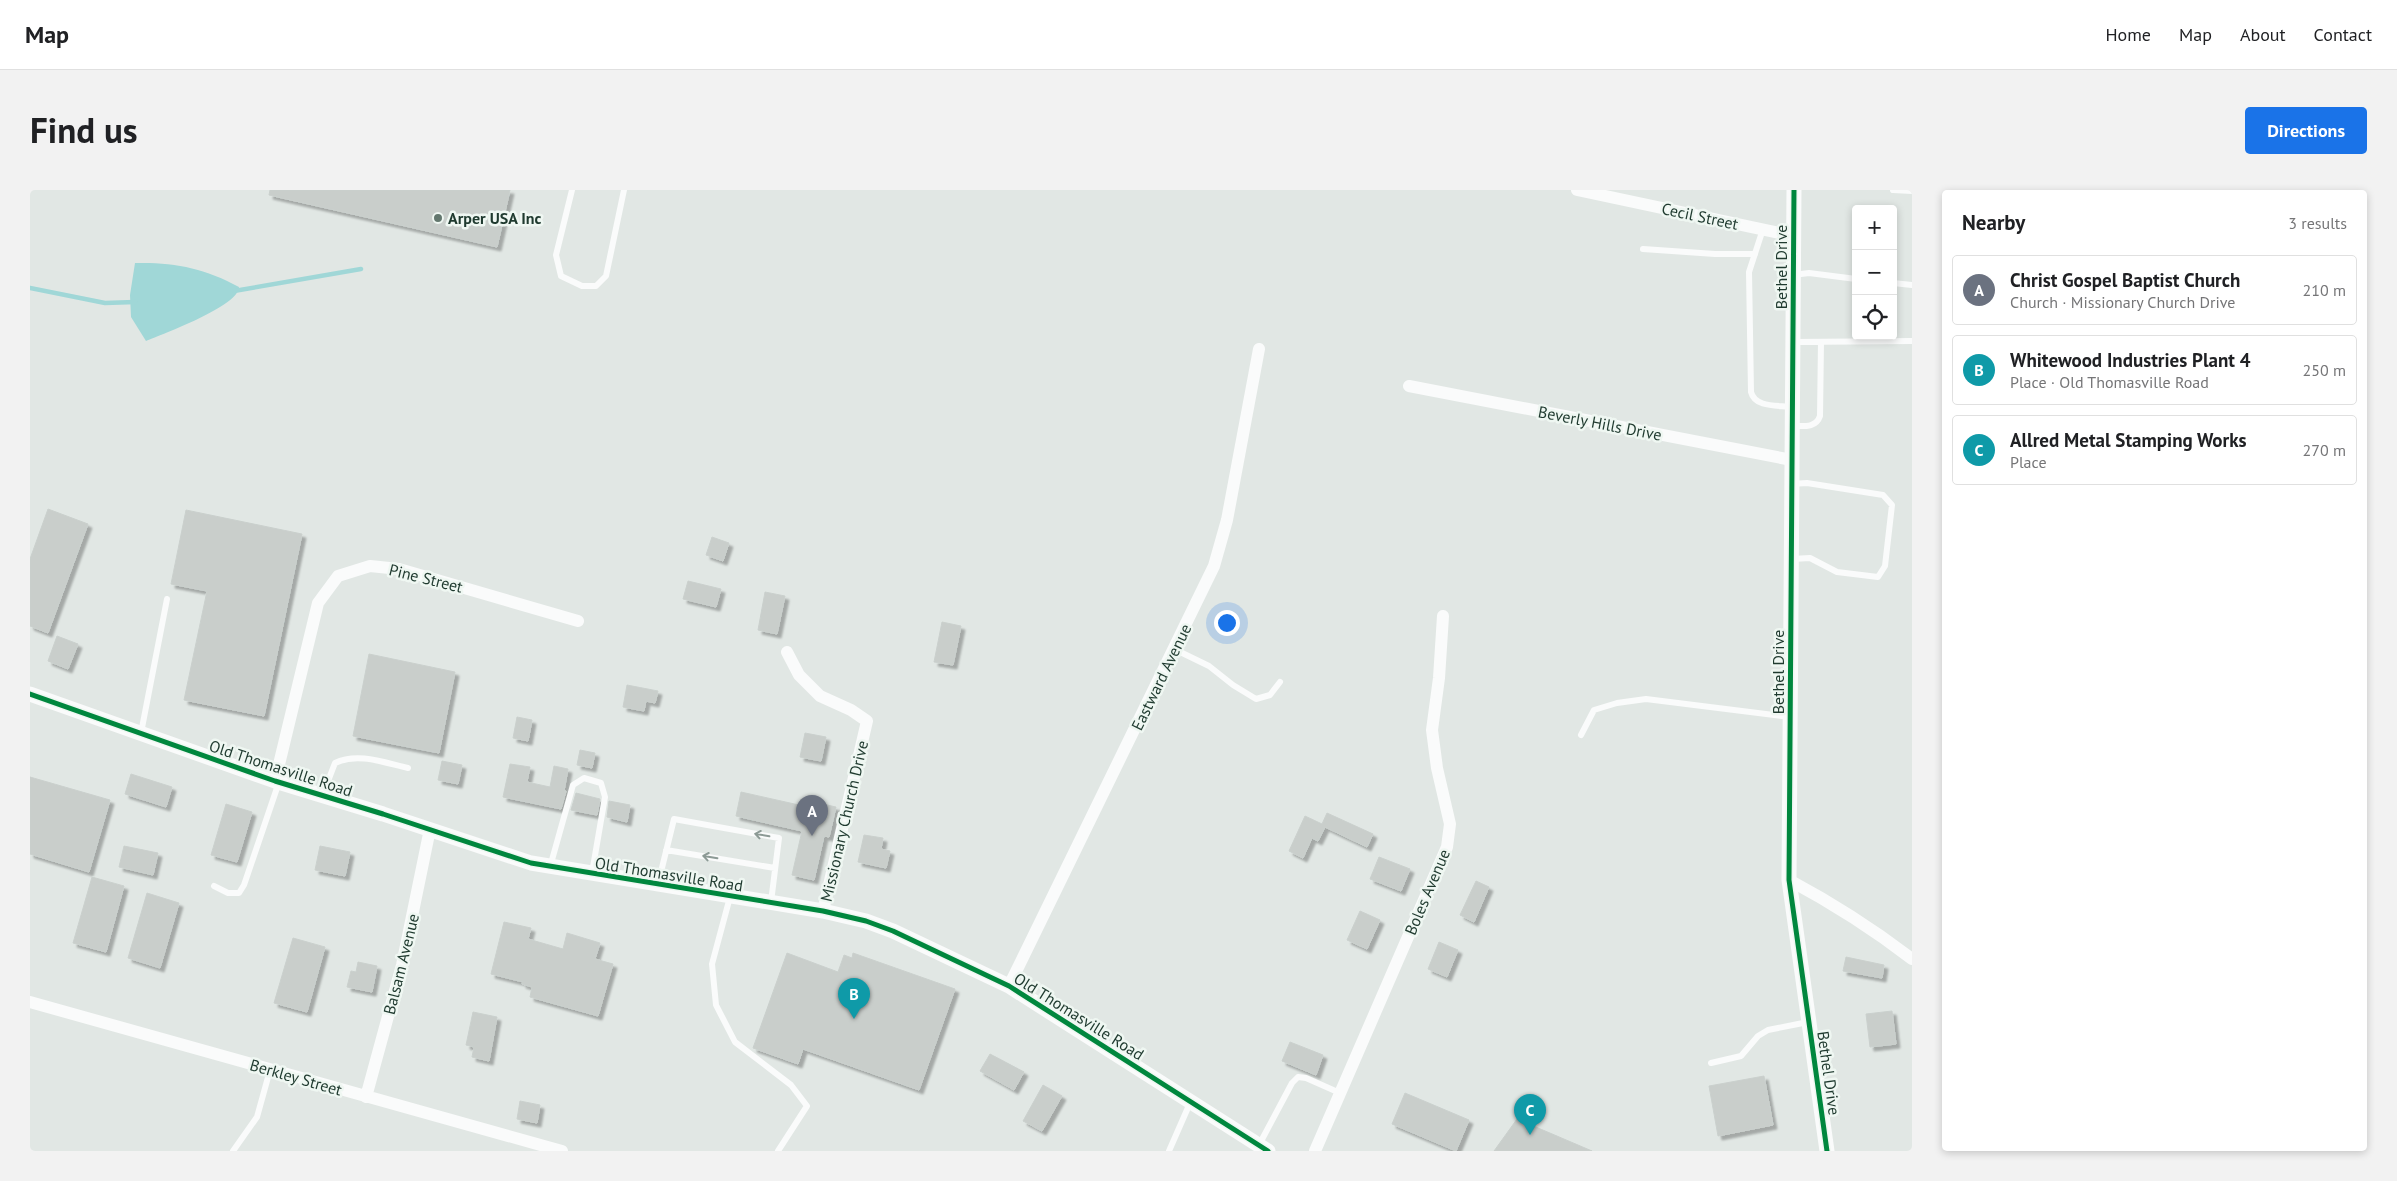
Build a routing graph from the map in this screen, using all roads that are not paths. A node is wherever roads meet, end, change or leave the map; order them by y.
1 (572, 190) edge
2 (624, 190) edge
3 (1577, 190) edge
4 (1794, 190) edge
5 (1893, 190) edge
6 (1912, 191) edge
7 (1763, 229) junction
8 (1793, 236) junction
9 (1643, 249) dead end
10 (1755, 254) junction
11 (1793, 275) junction
12 (1852, 278) edge
13 (1897, 283) edge
14 (1912, 285) edge
15 (1912, 341) edge
16 (1793, 342) junction
17 (1822, 342) junction
18 (1259, 349) dead end
19 (1409, 386) dead end
20 (1792, 407) junction
21 (1792, 426) junction
22 (1792, 460) junction
23 (1792, 484) junction
24 (1791, 559) junction
25 (167, 599) dead end
26 (1443, 616) dead end
27 (578, 621) dead end
28 (1174, 649) junction
29 (787, 652) dead end
30 (1280, 682) dead end
31 (30, 694) edge
32 (1790, 717) junction
33 (141, 734) junction
34 (1581, 735) dead end
35 (408, 768) dead end
36 (277, 782) junction
37 (323, 796) junction
38 (430, 829) junction
39 (666, 850) junction
40 (550, 867) junction
41 (775, 868) junction
42 (592, 874) junction
43 (1789, 880) junction
44 (658, 885) junction
45 (214, 886) dead end
46 (730, 897) junction
47 (770, 903) junction
48 (823, 911) junction
49 (1912, 959) edge
50 (1009, 986) junction
51 (30, 1002) edge
52 (1809, 1022) junction
53 (1710, 1063) dead end
54 (270, 1070) junction
55 (1340, 1093) junction
56 (366, 1096) junction
57 (1191, 1102) junction
58 (1263, 1148) edge
59 (233, 1151) edge
60 (562, 1151) edge
61 (778, 1151) edge
62 (1170, 1151) edge
63 (1315, 1151) edge
64 (1827, 1151) edge

1 - 2 lane
3 - 7 street, Cecil Street
4 - 8 street, Bethel Drive
5 - 6 lane
7 - 8 street, Cecil Street
7 - 10 lane
8 - 11 street, Bethel Drive
9 - 10 lane
10 - 20 lane
11 - 12 lane
11 - 16 street, Bethel Drive
13 - 14 lane
15 - 17 lane
16 - 17 lane
16 - 20 street, Bethel Drive
17 - 21 lane
18 - 28 street, Eastward Avenue
19 - 22 street, Beverly Hills Drive
20 - 21 street, Bethel Drive
21 - 22 street, Bethel Drive
22 - 23 street, Bethel Drive
23 - 24 street, Bethel Drive
23 - 24 lane
24 - 32 street, Bethel Drive
25 - 33 lane
26 - 55 street, Boles Avenue
27 - 36 street, Pine Street
28 - 30 lane
28 - 50 street, Eastward Avenue
29 - 48 street, Missionary Church Drive
31 - 33 street, Old Thomasville Road
32 - 34 lane
32 - 43 street, Bethel Drive
33 - 36 street, Old Thomasville Road
35 - 37 lane
36 - 37 street, Old Thomasville Road
36 - 45 lane
37 - 38 street, Old Thomasville Road
38 - 40 street, Old Thomasville Road
38 - 56 street, Balsam Avenue
41 -> 39 lane
41 -> 39 lane
39 - 44 lane
40 - 42 street, Old Thomasville Road
40 - 42 lane
41 - 47 lane
42 - 44 street, Old Thomasville Road
43 - 49 street
43 - 52 street, Bethel Drive
44 - 46 street, Old Thomasville Road
46 - 47 street, Old Thomasville Road
46 - 61 lane
47 - 48 street, Old Thomasville Road
48 - 50 street, Old Thomasville Road
50 - 57 street, Old Thomasville Road
51 - 54 street, Berkley Street
52 - 53 lane
52 - 64 street, Bethel Drive
54 - 56 street, Berkley Street
54 - 59 lane
55 - 58 lane
55 - 63 street, Boles Avenue
56 - 60 street, Berkley Street
57 - 58 street, Old Thomasville Road
57 - 62 lane

